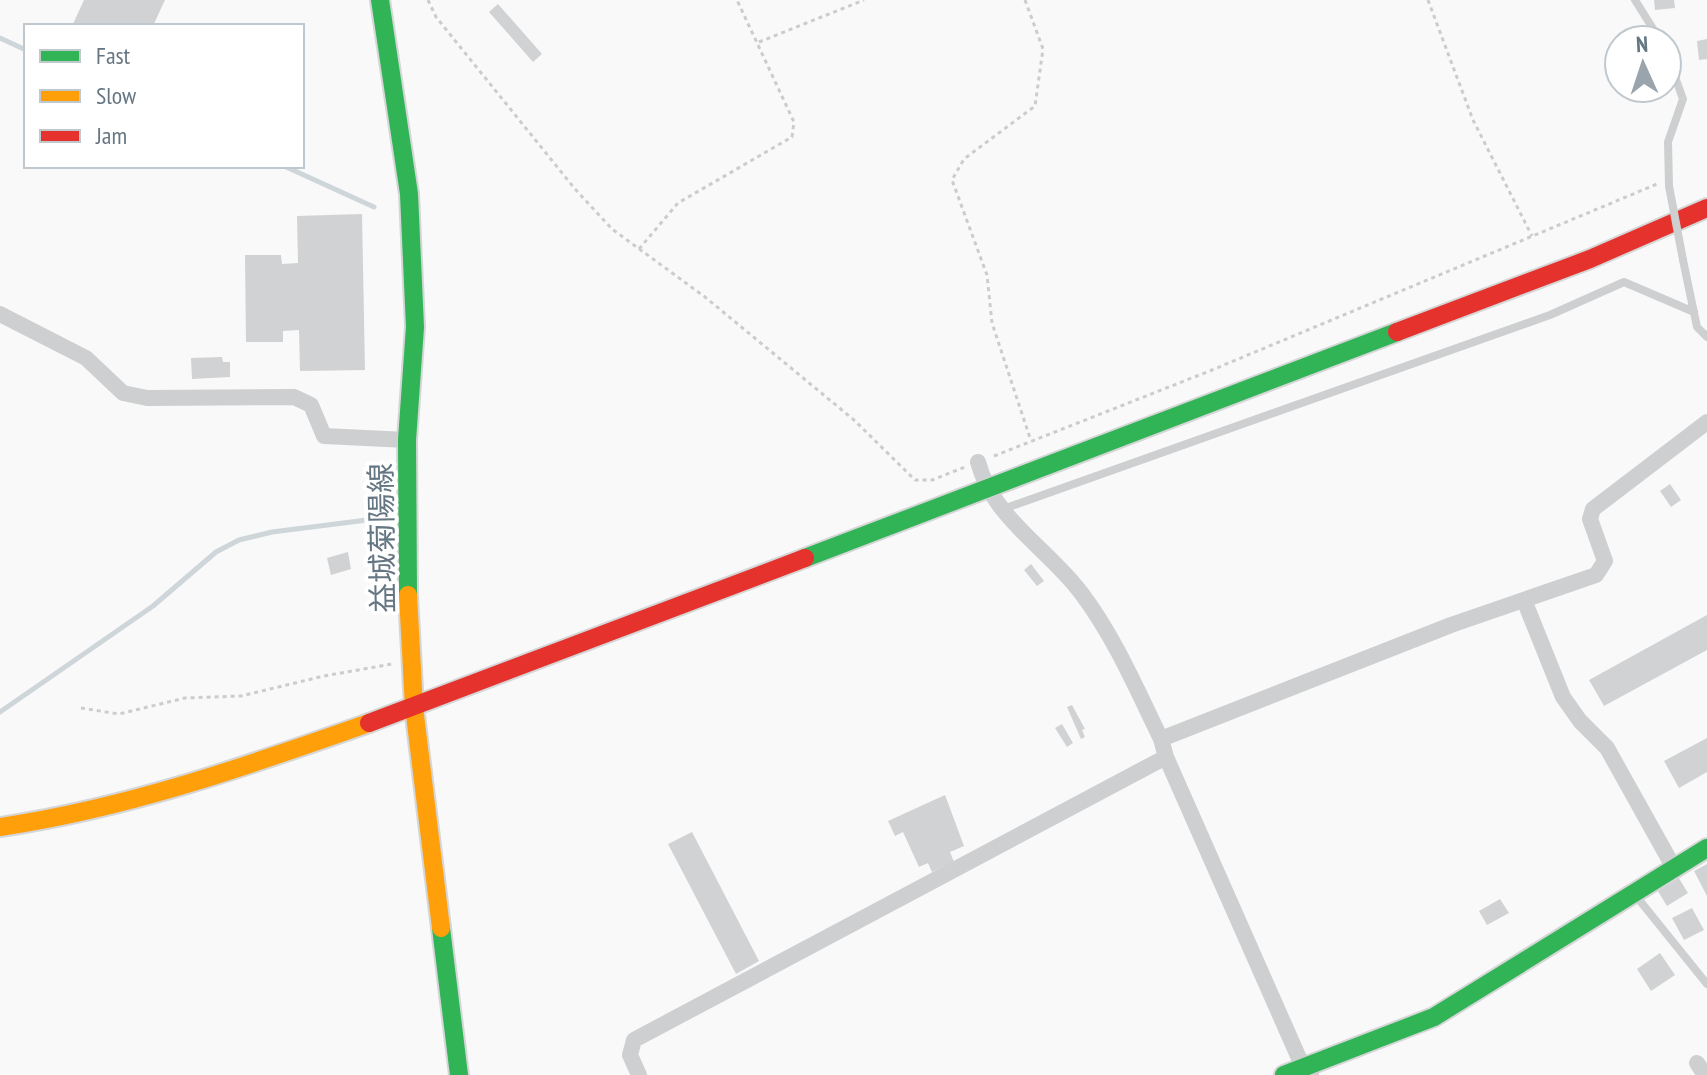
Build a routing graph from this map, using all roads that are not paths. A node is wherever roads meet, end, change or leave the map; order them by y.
1 (380, 0) edge
2 (1635, 0) edge
3 (1650, 24) edge
4 (1681, 104) edge
5 (1707, 208) edge
6 (1694, 312) junction
7 (0, 314) edge
8 (1707, 337) edge
9 (1707, 422) edge
10 (407, 440) junction
11 (978, 462) road end
12 (985, 487) junction
13 (1003, 509) junction
14 (1524, 600) junction
15 (414, 707) junction
16 (1161, 739) junction
17 (1166, 757) junction
18 (0, 827) edge
19 (1707, 848) edge
20 (1674, 868) junction
21 (1633, 893) junction
22 (1707, 984) edge
23 (1307, 1070) edge
24 (459, 1075) edge
25 (639, 1075) edge
26 (1284, 1075) edge

1 - 10 street, 益城菊陽線
2 - 3 lane
4 - 6 lane, bridge
5 - 12 street
6 - 8 lane
6 - 13 lane
7 - 10 street
9 - 14 street
10 - 15 street, 益城菊陽線
11 - 12 street
12 - 13 street
12 - 15 street
13 - 16 street
14 - 16 street
14 - 20 street
15 - 18 street
15 - 24 street, 益城菊陽線
16 - 17 street
17 - 23 street
17 - 25 street
19 - 20 street
20 - 21 street
21 - 22 lane
21 - 23 street
23 - 26 street

